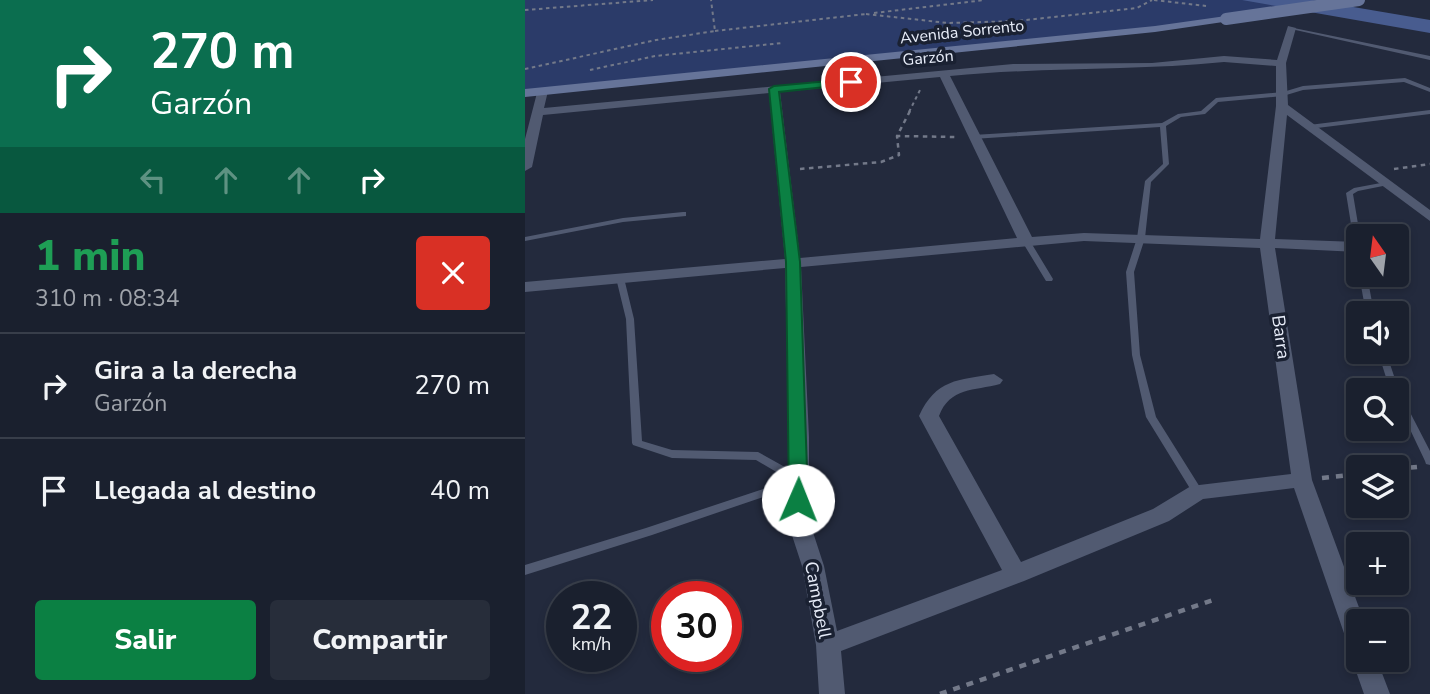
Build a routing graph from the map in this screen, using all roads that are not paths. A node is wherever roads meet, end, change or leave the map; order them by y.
1 (1359, 0) edge
2 (1291, 28) joint
3 (1430, 58) edge
4 (1281, 63) junction
5 (943, 73) junction
6 (774, 89) junction
7 (1430, 90) edge
8 (542, 91) junction
9 (525, 93) edge
10 (1282, 100) junction
11 (537, 112) junction
12 (1430, 112) edge
13 (1163, 125) junction
14 (1309, 127) junction
15 (973, 137) junction
16 (525, 167) edge
17 (1386, 184) junction
18 (683, 214) dead end
19 (1430, 216) edge
20 (1354, 224) edge
21 (1141, 238) junction
22 (525, 239) edge
23 (1027, 243) junction
24 (1267, 243) junction
25 (1346, 246) edge
26 (793, 262) junction
27 (620, 278) junction
28 (1049, 279) dead end
29 (525, 287) edge
30 (994, 380) dead end
31 (1409, 418) edge
32 (1430, 461) edge
33 (799, 480) junction
34 (1302, 480) junction
35 (1198, 492) junction
36 (525, 570) edge
37 (1016, 574) junction
38 (1347, 609) edge
39 (828, 645) junction
40 (1369, 672) edge
41 (832, 694) edge
42 (1377, 694) edge

1 - 8 main road, Avenida Sorrento, bridge
2 - 3 lane
2 - 4 street, Barra
4 - 5 street, Garzón
4 - 10 street, Barra
5 - 6 street, Garzón
5 - 15 street
6 - 11 street, Garzón
6 - 26 street, Campbell
7 - 10 lane
8 - 9 main road, Avenida Sorrento
8 - 11 street
10 - 13 lane
10 - 14 street
10 - 24 street, Barra
11 - 16 street
12 - 14 lane
13 - 15 lane
13 - 21 lane
14 - 17 street
15 - 23 street
17 - 19 street
17 - 20 lane
18 - 22 lane
21 - 23 street
21 - 24 street
21 - 35 lane
23 - 26 street
23 - 28 lane
24 - 25 street
24 - 34 street, Barra
26 - 27 street
26 - 33 street, Campbell
27 - 29 street
27 - 33 lane
30 - 37 street
31 - 32 lane
33 - 36 lane
33 - 39 street, Campbell
34 - 35 street
34 - 38 street, Barra
35 - 37 street
37 - 39 street
39 - 41 street, Campbell
40 - 42 street

